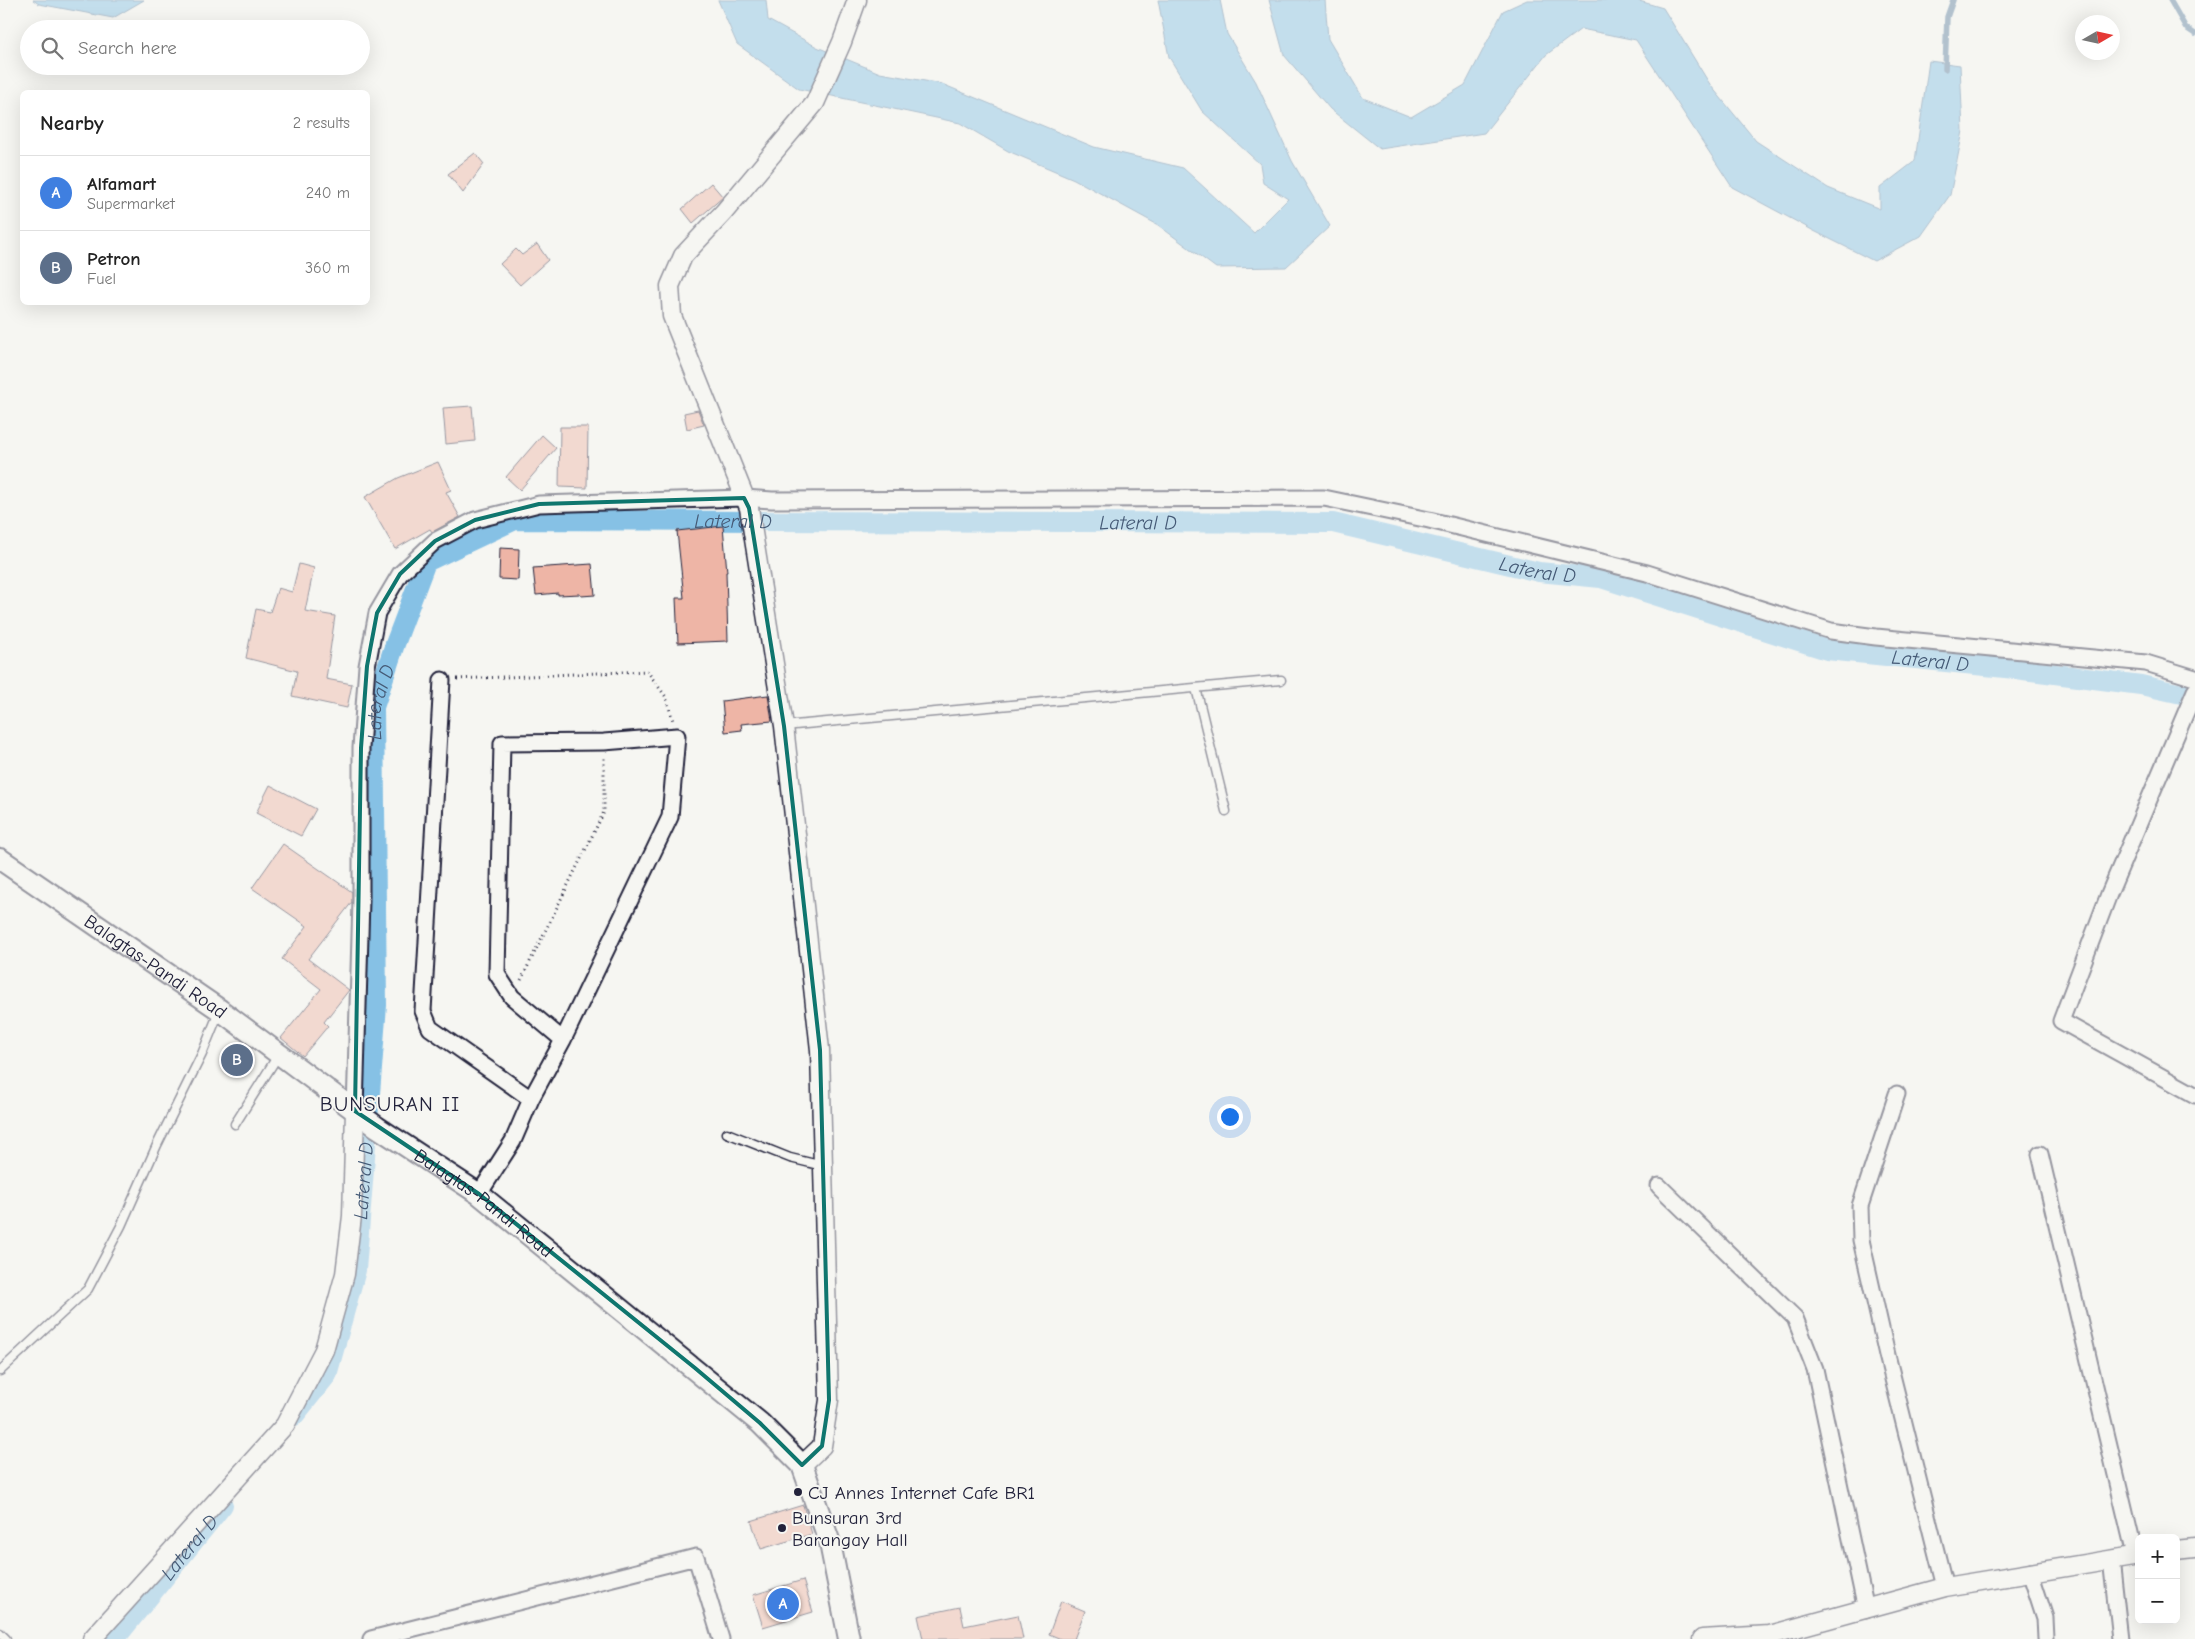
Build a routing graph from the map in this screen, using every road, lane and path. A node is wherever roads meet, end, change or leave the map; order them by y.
1 (857, 0) edge
2 (746, 503) junction
3 (2195, 678) edge
4 (442, 680) joint
5 (1281, 680) dead end
6 (1196, 688) junction
7 (2195, 691) edge
8 (2192, 709) edge
9 (784, 726) junction
10 (677, 736) junction
11 (604, 742) junction
12 (1226, 811) dead end
13 (0, 859) edge
14 (512, 997) junction
15 (220, 1010) junction
16 (563, 1040) junction
17 (279, 1054) junction
18 (1897, 1094) dead end
19 (2195, 1095) edge
20 (531, 1099) junction
21 (358, 1113) junction
22 (235, 1124) dead end
23 (727, 1133) dead end
24 (2040, 1154) dead end
25 (823, 1166) junction
26 (1659, 1186) dead end
27 (479, 1194) junction
28 (0, 1371) edge
29 (802, 1465) junction
30 (2135, 1547) edge
31 (2195, 1548) edge
32 (2180, 1550) edge
33 (2135, 1555) edge
34 (2111, 1559) junction
35 (2030, 1572) junction
36 (1944, 1587) junction
37 (1866, 1610) junction
38 (0, 1634) edge
39 (6, 1639) edge
40 (92, 1639) edge
41 (371, 1639) edge
42 (721, 1639) edge
43 (849, 1639) edge
44 (1702, 1639) edge
45 (2046, 1639) edge
46 (2120, 1639) edge

1 - 2 street
2 - 3 street
2 - 9 street
2 - 21 street
4 - 10 path
4 - 20 street
5 - 6 lane
6 - 9 lane
6 - 12 lane
7 - 8 street
8 - 19 street
9 - 25 street
10 - 11 street
10 - 16 street
11 - 14 path
11 - 14 street
13 - 15 main road, Balagtas-Pandi Road
14 - 16 street
15 - 17 main road, Balagtas-Pandi Road
15 - 28 lane
16 - 20 street
17 - 21 main road, Balagtas-Pandi Road
17 - 22 lane
18 - 36 street
20 - 27 street
21 - 27 main road, Balagtas-Pandi Road
21 - 40 street
23 - 25 lane
24 - 30 street
25 - 29 street
26 - 37 street
27 - 29 main road, Balagtas-Pandi Road
29 - 43 main road, Balagtas-Pandi Road
31 - 32 street
33 - 34 street
34 - 35 street
34 - 46 street
35 - 36 street
35 - 45 street
36 - 37 street
37 - 44 street
38 - 39 lane
41 - 42 street

